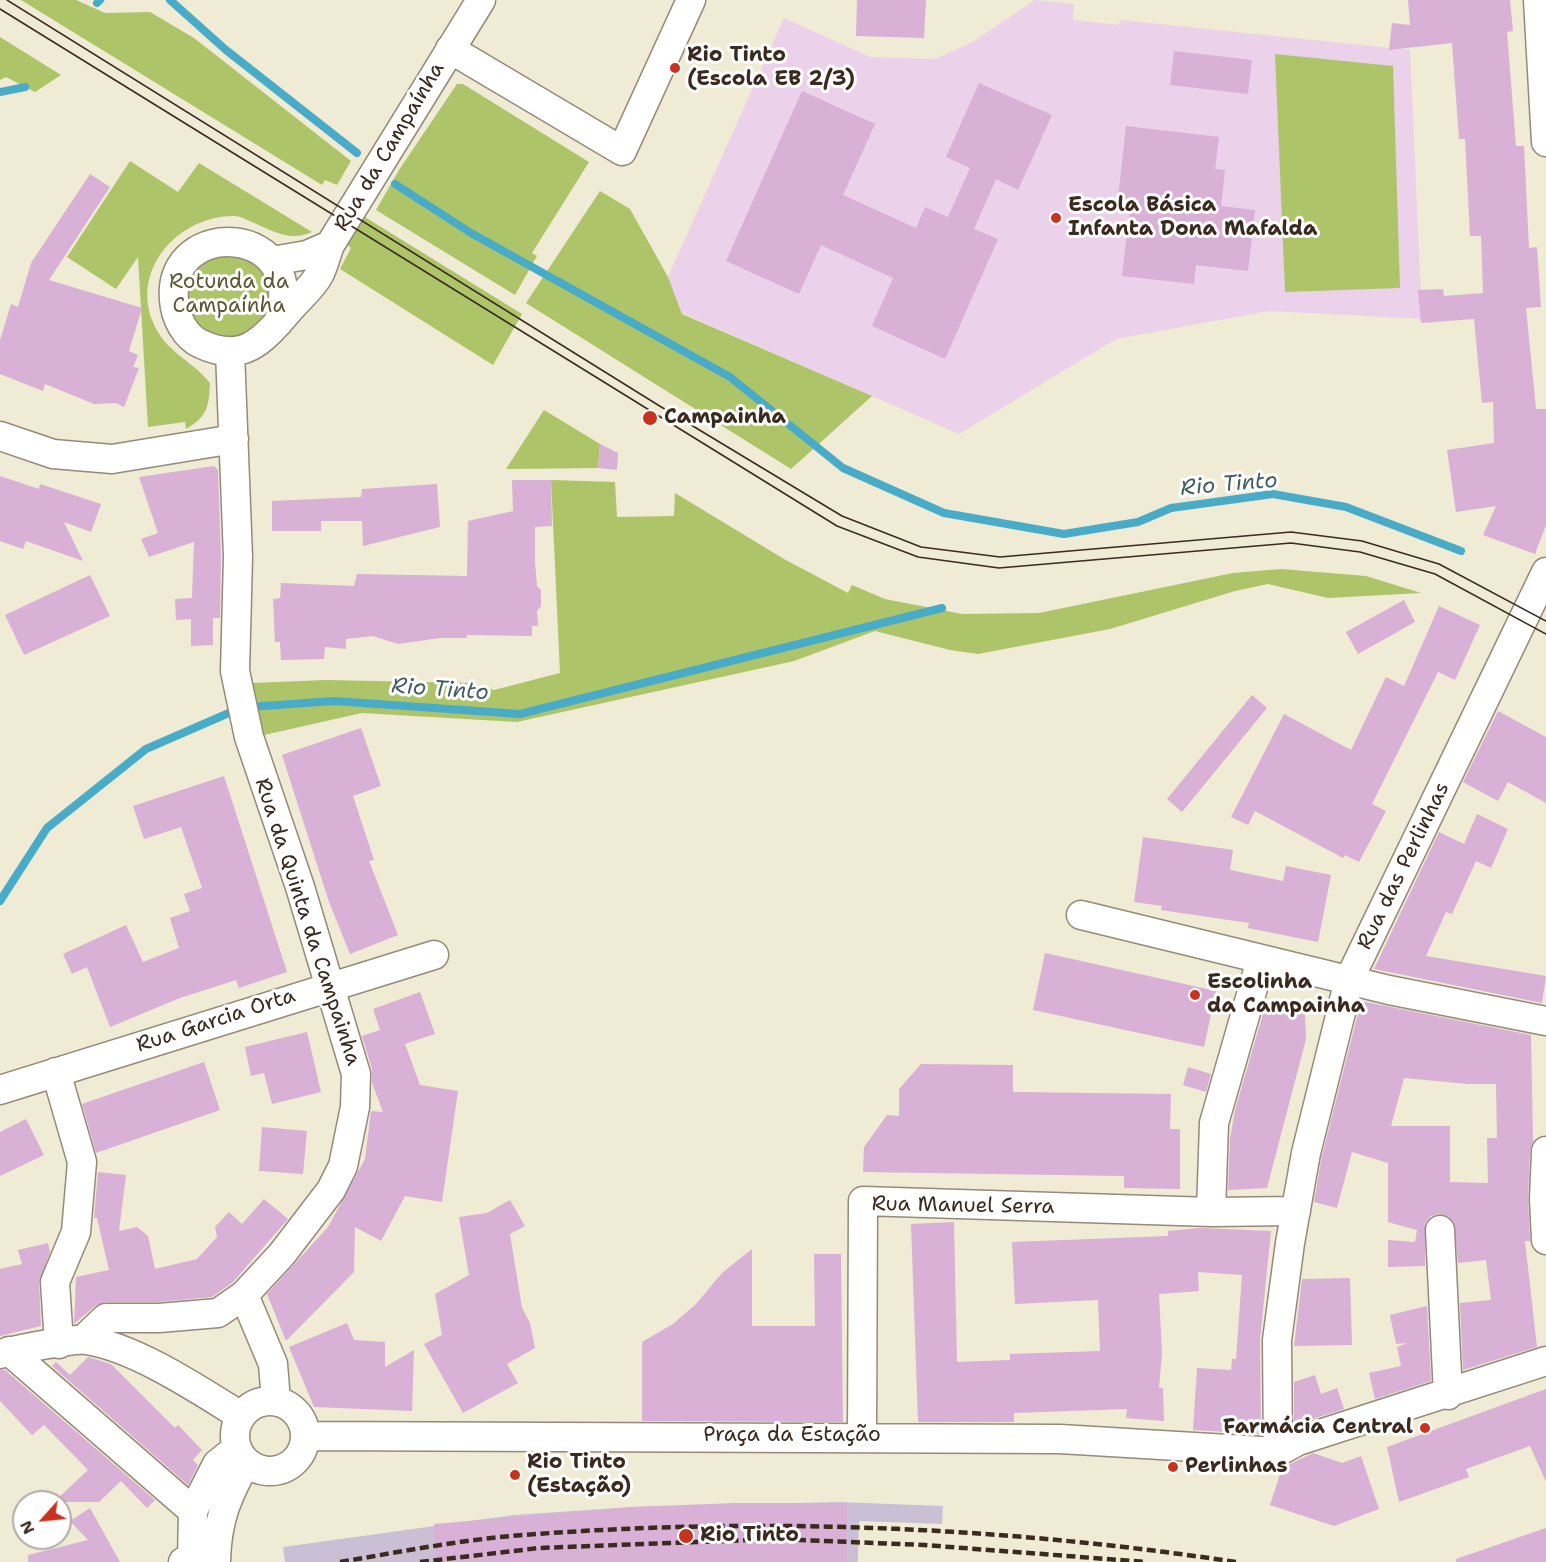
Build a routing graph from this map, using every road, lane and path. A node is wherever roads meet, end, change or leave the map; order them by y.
1 (481, 0) edge
2 (692, 0) edge
3 (1538, 0) edge
4 (450, 49) junction
5 (1546, 142) edge
6 (330, 245) junction
7 (272, 261) junction
8 (278, 323) junction
9 (230, 352) junction
10 (0, 436) edge
11 (234, 439) junction
12 (1546, 572) edge
13 (1081, 915) dead end
14 (434, 955) dead end
15 (1261, 960) junction
16 (1349, 980) junction
17 (328, 986) junction
18 (1546, 1022) edge
19 (56, 1072) junction
20 (0, 1090) edge
21 (1546, 1151) edge
22 (1296, 1211) junction
23 (1210, 1212) junction
24 (1440, 1230) dead end
25 (1546, 1240) edge
26 (244, 1295) junction
27 (71, 1342) junction
28 (5, 1352) edge
29 (1546, 1361) edge
30 (1448, 1395) junction
31 (276, 1401) junction
32 (241, 1416) junction
33 (305, 1436) junction
34 (862, 1436) junction
35 (1278, 1452) junction
36 (241, 1455) junction
37 (193, 1511) junction
38 (216, 1561) edge
39 (183, 1562) edge

1 - 4 street, Rua da Campaínha
2 - 4 street, Rua da Campaínha
3 - 5 street
4 - 6 street, Rua da Campaínha
6 - 7 street, Rua da Campaínha
6 - 8 street, Rua da Campaínha
7 - 8 street
7 - 9 street
8 - 9 street, Rua da Campaínha
9 - 11 street
10 - 11 street
11 - 17 street, Rua da Quinta da Campainha
12 - 16 street, Rua das Perlinhas
13 - 15 street
14 - 17 street, Rua Garcia Orta
15 - 16 street
15 - 23 street
16 - 18 street
16 - 22 street, Rua das Perlinhas
17 - 19 street, Rua Garcia Orta
17 - 26 street, Rua da Quinta da Campainha
19 - 20 street, Rua Garcia Orta
19 - 27 street
21 - 25 street
22 - 23 street, Rua Manuel Serra
22 - 35 street, Rua das Perlinhas
23 - 34 street, Rua Manuel Serra
24 - 30 street
26 - 27 street, Rua da Quinta da Campainha
26 - 31 street
27 - 28 street
27 - 32 street
28 - 37 street
29 - 30 street
30 - 35 street
31 - 32 street
31 - 33 street
32 - 36 street
33 - 34 street, Praça da Estação
33 - 36 street
34 - 35 street, Praça da Estação
36 - 37 street
36 - 38 street
37 - 39 street

